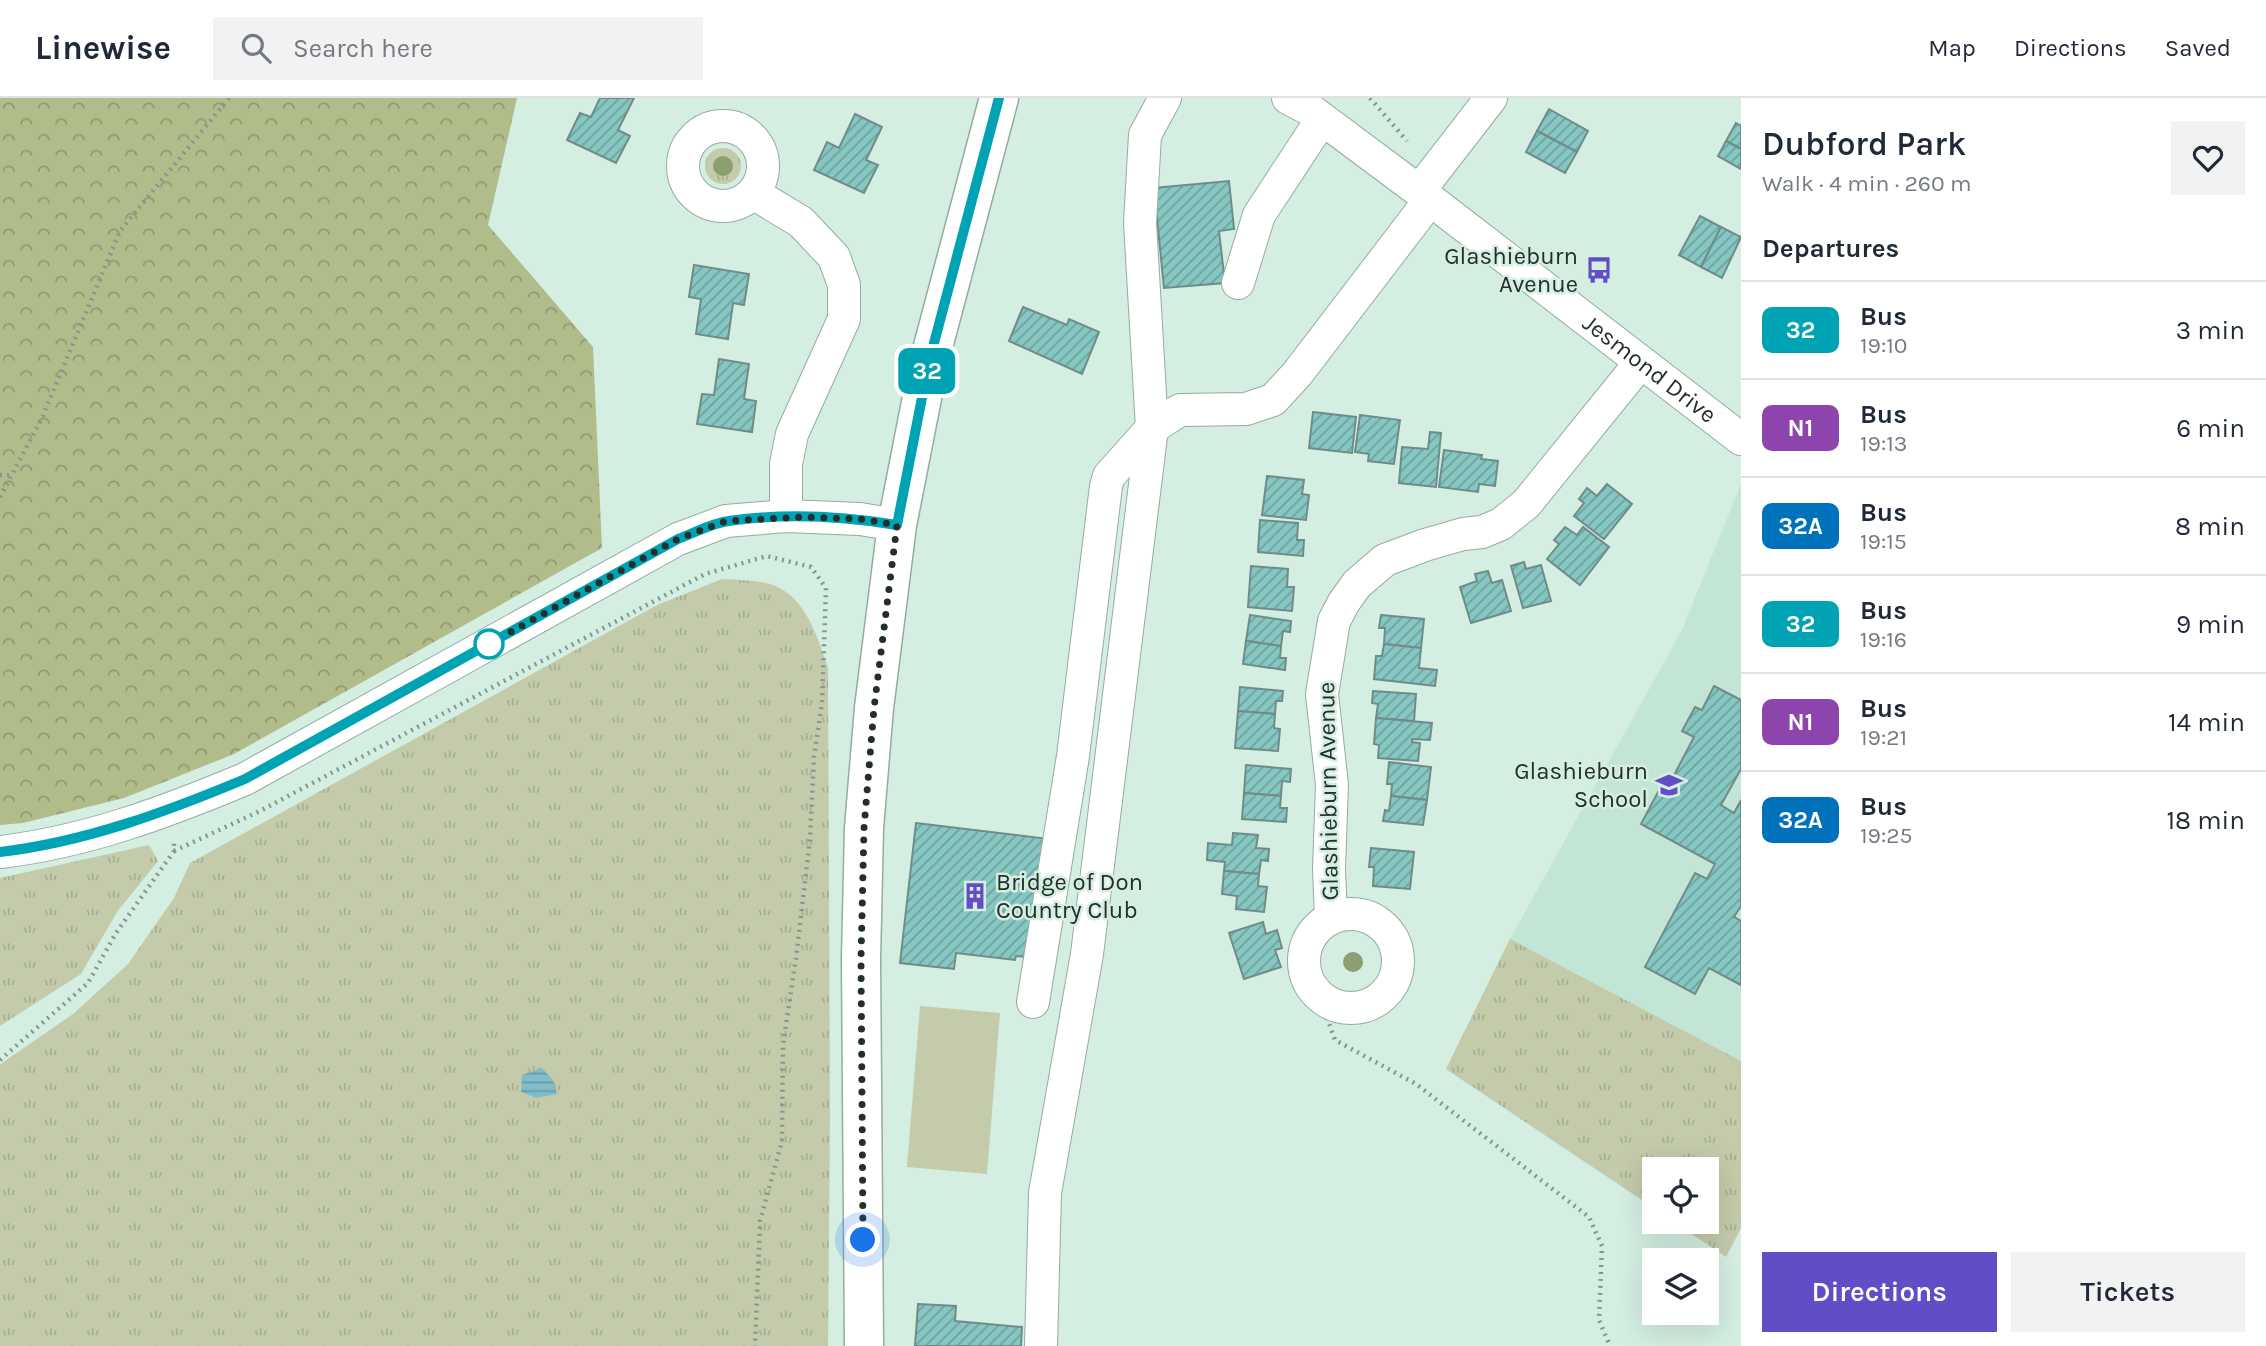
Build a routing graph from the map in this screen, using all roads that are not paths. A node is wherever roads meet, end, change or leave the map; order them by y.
1 (999, 98) edge
2 (1165, 98) edge
3 (1288, 98) edge
4 (1491, 98) edge
5 (1322, 119) junction
6 (754, 193) dead end
7 (1424, 195) junction
8 (1238, 283) dead end
9 (1641, 362) junction
10 (1152, 428) junction
11 (1741, 439) edge
12 (786, 516) junction
13 (897, 525) junction
14 (0, 852) edge
15 (1331, 918) junction
16 (1033, 1002) dead end
17 (864, 1346) edge
18 (1041, 1346) edge

1 - 13 main road
2 - 10 street
3 - 5 street, Jesmond Drive
4 - 7 street
5 - 7 street, Jesmond Drive
5 - 8 street
6 - 12 street
7 - 9 street, Jesmond Drive
7 - 10 street
9 - 11 street, Jesmond Drive
9 - 15 street, Glashieburn Avenue
10 - 16 street
10 - 18 street
12 - 13 street
12 - 14 street
13 - 17 main road
15 - 15 street, Glashieburn Avenue

